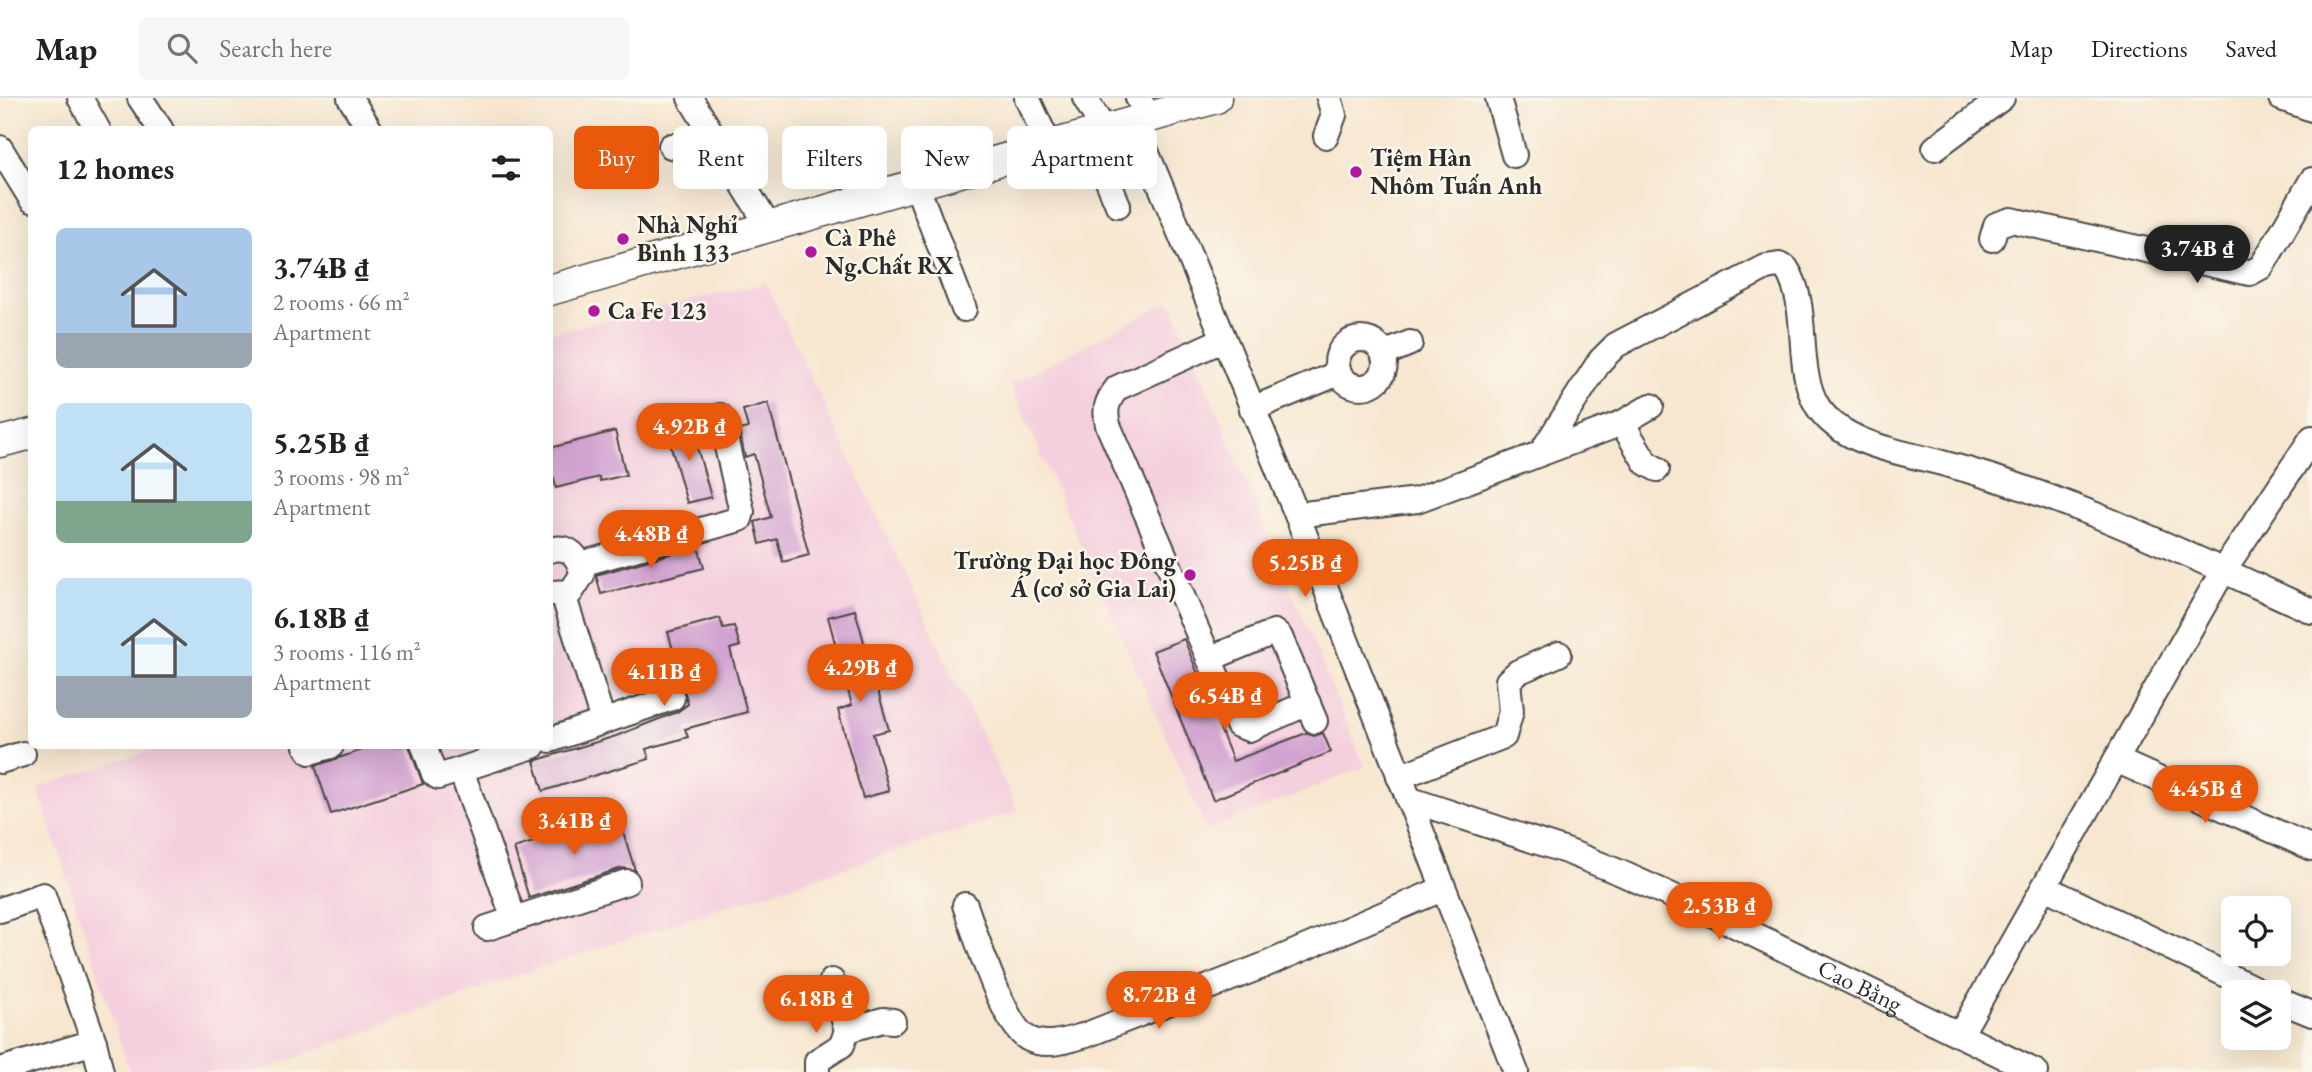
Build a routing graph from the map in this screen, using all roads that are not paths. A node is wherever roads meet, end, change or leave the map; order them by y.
1 (80, 98) edge
2 (140, 98) edge
3 (350, 98) edge
4 (690, 98) edge
5 (1027, 98) edge
6 (1085, 98) edge
7 (1216, 98) edge
8 (1329, 98) edge
9 (1498, 98) edge
10 (2002, 98) edge
11 (2281, 98) edge
12 (2312, 109) edge
13 (1141, 112) edge
14 (96, 126) edge
15 (156, 126) edge
16 (368, 126) edge
17 (707, 126) edge
18 (1040, 126) edge
19 (1094, 126) edge
20 (1110, 126) edge
21 (1326, 136) dead end
22 (0, 148) edge
23 (1935, 148) dead end
24 (1514, 155) dead end
25 (2312, 180) edge
26 (901, 188) edge
27 (746, 189) edge
28 (918, 189) edge
29 (1113, 189) edge
30 (28, 194) edge
31 (1118, 205) dead end
32 (769, 227) junction
33 (1992, 239) dead end
34 (553, 289) edge
35 (964, 309) dead end
36 (1222, 340) junction
37 (1410, 343) dead end
38 (1384, 354) junction
39 (1339, 373) junction
40 (1650, 406) dead end
41 (1252, 410) junction
42 (720, 416) dead end
43 (1622, 423) junction
44 (28, 435) edge
45 (2312, 438) edge
46 (0, 442) edge
47 (1541, 453) junction
48 (1657, 469) dead end
49 (1297, 515) junction
50 (553, 550) edge
51 (581, 564) junction
52 (2223, 571) junction
53 (556, 594) edge
54 (2312, 611) edge
55 (1559, 654) dead end
56 (1209, 659) junction
57 (672, 698) dead end
58 (603, 721) junction
59 (553, 739) edge
60 (425, 749) edge
61 (524, 749) edge
62 (2116, 760) junction
63 (461, 770) junction
64 (1403, 788) junction
65 (2312, 848) edge
66 (627, 882) dead end
67 (2044, 887) junction
68 (1441, 889) junction
69 (965, 905) dead end
70 (0, 910) edge
71 (514, 919) junction
72 (486, 929) dead end
73 (2237, 980) edge
74 (832, 981) dead end
75 (2291, 1005) edge
76 (2312, 1014) edge
77 (893, 1021) dead end
78 (847, 1030) junction
79 (1960, 1035) junction
80 (94, 1042) junction
81 (0, 1070) edge
82 (100, 1072) edge
83 (817, 1072) edge
84 (1516, 1072) edge
85 (2036, 1072) edge

1 - 14 street
2 - 15 street
3 - 16 street
4 - 17 street
5 - 18 street
6 - 19 street
7 - 13 main road
8 - 21 street
9 - 24 street
10 - 23 street
11 - 12 street
13 - 20 main road
13 - 36 street
22 - 30 street
25 - 33 street
26 - 32 main road
27 - 32 street
28 - 35 street
29 - 31 street
32 - 34 main road
36 - 41 street
36 - 56 street
37 - 38 street
38 - 39 street
38 - 39 street
39 - 41 street
40 - 43 street
41 - 49 street
42 - 51 street
43 - 47 street
43 - 48 street
44 - 46 main road
45 - 52 street
47 - 49 street
47 - 52 street
49 - 64 street
50 - 51 street
51 - 53 street
52 - 54 street
52 - 62 street
53 - 58 street
55 - 64 street
56 - 56 street
57 - 58 street
58 - 59 street
60 - 63 street
61 - 63 street
62 - 65 street
62 - 67 street
63 - 71 street
64 - 68 street
64 - 79 street, Cao Bằng
66 - 71 street
67 - 73 street
67 - 79 street
68 - 69 street
68 - 84 street
70 - 80 street
71 - 72 street
74 - 78 street
75 - 76 street
77 - 78 street
78 - 83 street
79 - 85 street, Cao Bằng
80 - 81 street
80 - 82 street

